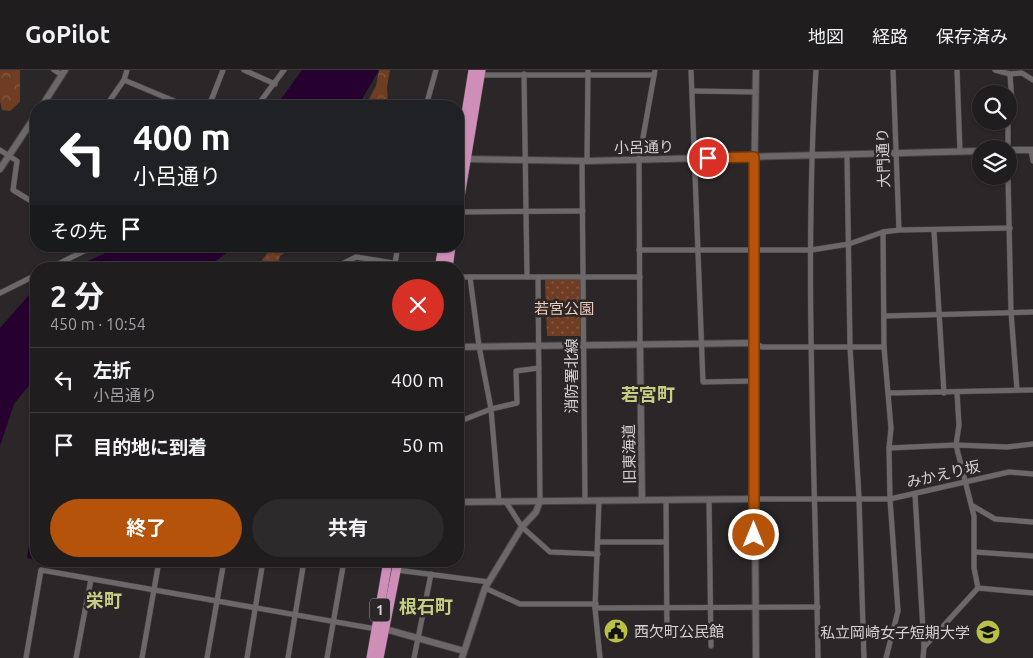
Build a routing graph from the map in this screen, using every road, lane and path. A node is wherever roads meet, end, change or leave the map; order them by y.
1 (54, 70) edge
2 (127, 70) edge
3 (224, 70) edge
4 (244, 70) edge
5 (284, 70) edge
6 (436, 70) edge
7 (691, 70) edge
8 (756, 70) edge
9 (816, 70) edge
10 (893, 70) edge
11 (957, 70) edge
12 (995, 70) edge
13 (63, 72) edge
14 (478, 72) edge
15 (626, 72) edge
16 (588, 73) edge
17 (655, 73) edge
18 (524, 74) junction
19 (1010, 74) junction
20 (124, 80) junction
21 (1033, 80) edge
22 (275, 84) junction
23 (1011, 85) edge
24 (692, 91) junction
25 (756, 92) junction
26 (165, 98) joint
27 (46, 100) edge
28 (110, 100) edge
29 (170, 100) edge
30 (212, 100) edge
31 (263, 100) edge
32 (428, 100) edge
33 (30, 130) edge
34 (464, 140) edge
35 (0, 150) edge
36 (1017, 150) edge
37 (1032, 150) edge
38 (972, 151) edge
39 (960, 152) junction
40 (896, 154) junction
41 (847, 155) junction
42 (9, 156) junction
43 (754, 157) junction
44 (811, 157) junction
45 (693, 158) junction
46 (464, 159) edge
47 (526, 160) junction
48 (639, 160) junction
49 (584, 161) junction
50 (1033, 161) edge
51 (0, 169) edge
52 (1008, 185) edge
53 (30, 200) edge
54 (464, 210) edge
55 (583, 211) junction
56 (525, 212) junction
57 (1010, 228) junction
58 (899, 230) junction
59 (934, 230) junction
60 (883, 232) junction
61 (849, 244) junction
62 (639, 250) junction
63 (811, 250) junction
64 (697, 251) junction
65 (753, 251) junction
66 (82, 252) edge
67 (62, 262) edge
68 (346, 262) edge
69 (377, 262) edge
70 (464, 277) edge
71 (470, 277) junction
72 (527, 277) junction
73 (538, 277) junction
74 (584, 277) junction
75 (640, 277) junction
76 (30, 278) edge
77 (0, 293) edge
78 (1011, 312) junction
79 (1033, 312) edge
80 (938, 314) junction
81 (885, 316) junction
82 (754, 343) junction
83 (640, 344) junction
84 (703, 344) junction
85 (583, 345) junction
86 (479, 346) junction
87 (538, 346) junction
88 (464, 347) edge
89 (811, 347) junction
90 (850, 347) junction
91 (884, 347) junction
92 (539, 368) junction
93 (754, 381) junction
94 (1018, 390) junction
95 (1033, 390) edge
96 (890, 393) junction
97 (944, 393) junction
98 (957, 393) junction
99 (491, 409) junction
100 (464, 420) edge
101 (1033, 444) edge
102 (956, 445) junction
103 (889, 448) junction
104 (1033, 474) edge
105 (965, 483) junction
106 (915, 494) junction
107 (859, 498) junction
108 (709, 499) junction
109 (754, 499) junction
110 (816, 499) junction
111 (890, 499) junction
112 (585, 500) junction
113 (642, 500) junction
114 (666, 500) junction
115 (599, 501) junction
116 (464, 502) edge
117 (503, 502) junction
118 (540, 502) junction
119 (972, 505) junction
120 (1033, 522) edge
121 (522, 527) junction
122 (598, 542) junction
123 (666, 542) junction
124 (975, 552) junction
125 (598, 554) junction
126 (1033, 556) edge
127 (158, 567) edge
128 (223, 567) edge
129 (262, 567) edge
130 (303, 567) edge
131 (343, 567) edge
132 (387, 567) edge
133 (398, 567) edge
134 (402, 567) edge
135 (431, 574) junction
136 (91, 579) junction
137 (487, 585) junction
138 (978, 588) junction
139 (154, 591) junction
140 (1033, 593) edge
141 (217, 601) junction
142 (596, 606) junction
143 (755, 607) junction
144 (256, 608) junction
145 (667, 608) junction
146 (710, 608) junction
147 (818, 608) junction
148 (295, 614) junction
149 (334, 621) junction
150 (380, 629) junction
151 (667, 636) dead end
152 (417, 638) junction
153 (711, 646) dead end
154 (924, 647) junction
155 (463, 655) edge
156 (26, 658) edge
157 (76, 658) edge
158 (142, 658) edge
159 (207, 658) edge
160 (247, 658) edge
161 (288, 658) edge
162 (327, 658) edge
163 (371, 658) edge
164 (380, 658) edge
165 (414, 658) edge
166 (600, 658) edge
167 (756, 658) edge
168 (818, 658) edge
169 (864, 658) edge
170 (886, 658) edge
171 (922, 658) edge

1 - 13 street
2 - 20 street
3 - 30 street
4 - 22 street
5 - 22 street
6 - 32 street
7 - 24 street
8 - 25 street
9 - 44 street
10 - 40 street, 大門通り
11 - 39 street
12 - 19 street
13 - 27 street
14 - 18 street
14 - 34 highway
15 - 16 street
15 - 17 street
16 - 18 street
16 - 49 street, 消防署北線
17 - 48 street, 旧東海道
18 - 47 street
19 - 21 street
19 - 23 street
20 - 26 street
20 - 28 street
22 - 31 street
24 - 25 street
24 - 45 street
25 - 43 street
26 - 29 street
33 - 42 street
35 - 42 street
36 - 37 street
37 - 50 street
38 - 39 street, 小呂通り
39 - 40 street, 小呂通り
40 - 41 street, 小呂通り
40 - 58 street, 大門通り
41 - 44 street, 小呂通り
41 - 61 street
42 - 51 street
42 - 53 street
43 - 44 street, 小呂通り
43 - 45 street, 小呂通り
43 - 65 street
44 - 63 street
45 - 48 street, 小呂通り
45 - 64 street
46 - 47 street, 小呂通り
47 - 49 street, 小呂通り
47 - 56 street
48 - 49 street, 小呂通り
48 - 62 street, 旧東海道
49 - 55 street, 消防署北線
52 - 57 street
54 - 56 street
55 - 56 street
55 - 74 street, 消防署北線
56 - 72 street
57 - 59 street
57 - 78 street
58 - 59 street
58 - 60 street
59 - 80 street
60 - 61 street
60 - 81 street
61 - 63 street
61 - 90 street
62 - 64 street
62 - 75 street, 旧東海道
63 - 65 street
63 - 89 street
64 - 65 street
64 - 84 street
65 - 82 street
66 - 67 street
68 - 69 street
70 - 71 street
71 - 72 street
71 - 86 street
72 - 73 street
73 - 74 street
73 - 87 street
74 - 75 street
74 - 85 street, 消防署北線
75 - 83 street, 旧東海道
76 - 77 street
78 - 79 street
78 - 80 street
78 - 94 street
80 - 81 street
80 - 97 street
81 - 91 street
82 - 84 street
82 - 89 street
82 - 93 street
83 - 84 street
83 - 85 street
83 - 113 street, 旧東海道
84 - 93 street
85 - 87 street
85 - 112 street, 消防署北線
86 - 87 street
86 - 88 street
86 - 99 street
87 - 92 street
89 - 90 street
89 - 110 street
90 - 91 street
90 - 107 street
91 - 96 street
92 - 99 street
92 - 118 street
93 - 109 street
94 - 95 street
94 - 98 street
96 - 97 street
96 - 103 street
97 - 98 street
98 - 102 street
99 - 100 street
99 - 117 street
101 - 102 street
102 - 103 street
102 - 105 street
103 - 111 street
104 - 105 street, みかえり坂
105 - 106 street, みかえり坂
105 - 119 street
106 - 111 street, みかえり坂
106 - 154 street
107 - 110 street, みかえり坂
107 - 111 street, みかえり坂
107 - 169 street
108 - 109 street
108 - 114 street
108 - 146 street
109 - 110 street, みかえり坂
109 - 143 street
110 - 147 street
111 - 170 street
112 - 115 street, 旧東海道
112 - 118 street, 旧東海道
113 - 114 street
113 - 115 street, 旧東海道
114 - 123 street
115 - 122 street
116 - 117 street, 旧東海道
117 - 118 street, 旧東海道
117 - 121 street
118 - 121 street
119 - 120 street
119 - 124 street
121 - 125 street
121 - 137 street
122 - 123 street
122 - 125 street
123 - 145 street
124 - 126 street
124 - 138 street
125 - 142 street
127 - 139 street
128 - 141 street
129 - 144 street
130 - 148 street
131 - 149 street
132 - 150 highway, 1
133 - 150 highway, 1
134 - 135 street
135 - 137 street
135 - 152 street
136 - 139 street
136 - 156 street
136 - 157 street
137 - 142 street
137 - 155 street
138 - 140 street
138 - 154 street
139 - 141 street
139 - 158 street
141 - 144 street
141 - 159 street
142 - 145 street
142 - 166 street
143 - 146 street
143 - 147 street
143 - 167 street
144 - 148 street
144 - 160 street
145 - 146 street
145 - 151 street
146 - 153 street
147 - 168 street
148 - 149 street
148 - 161 street
149 - 150 street
149 - 162 street
150 - 152 street
150 - 163 highway, 1
150 - 164 highway, 1
152 - 155 street
152 - 165 street
154 - 171 street

